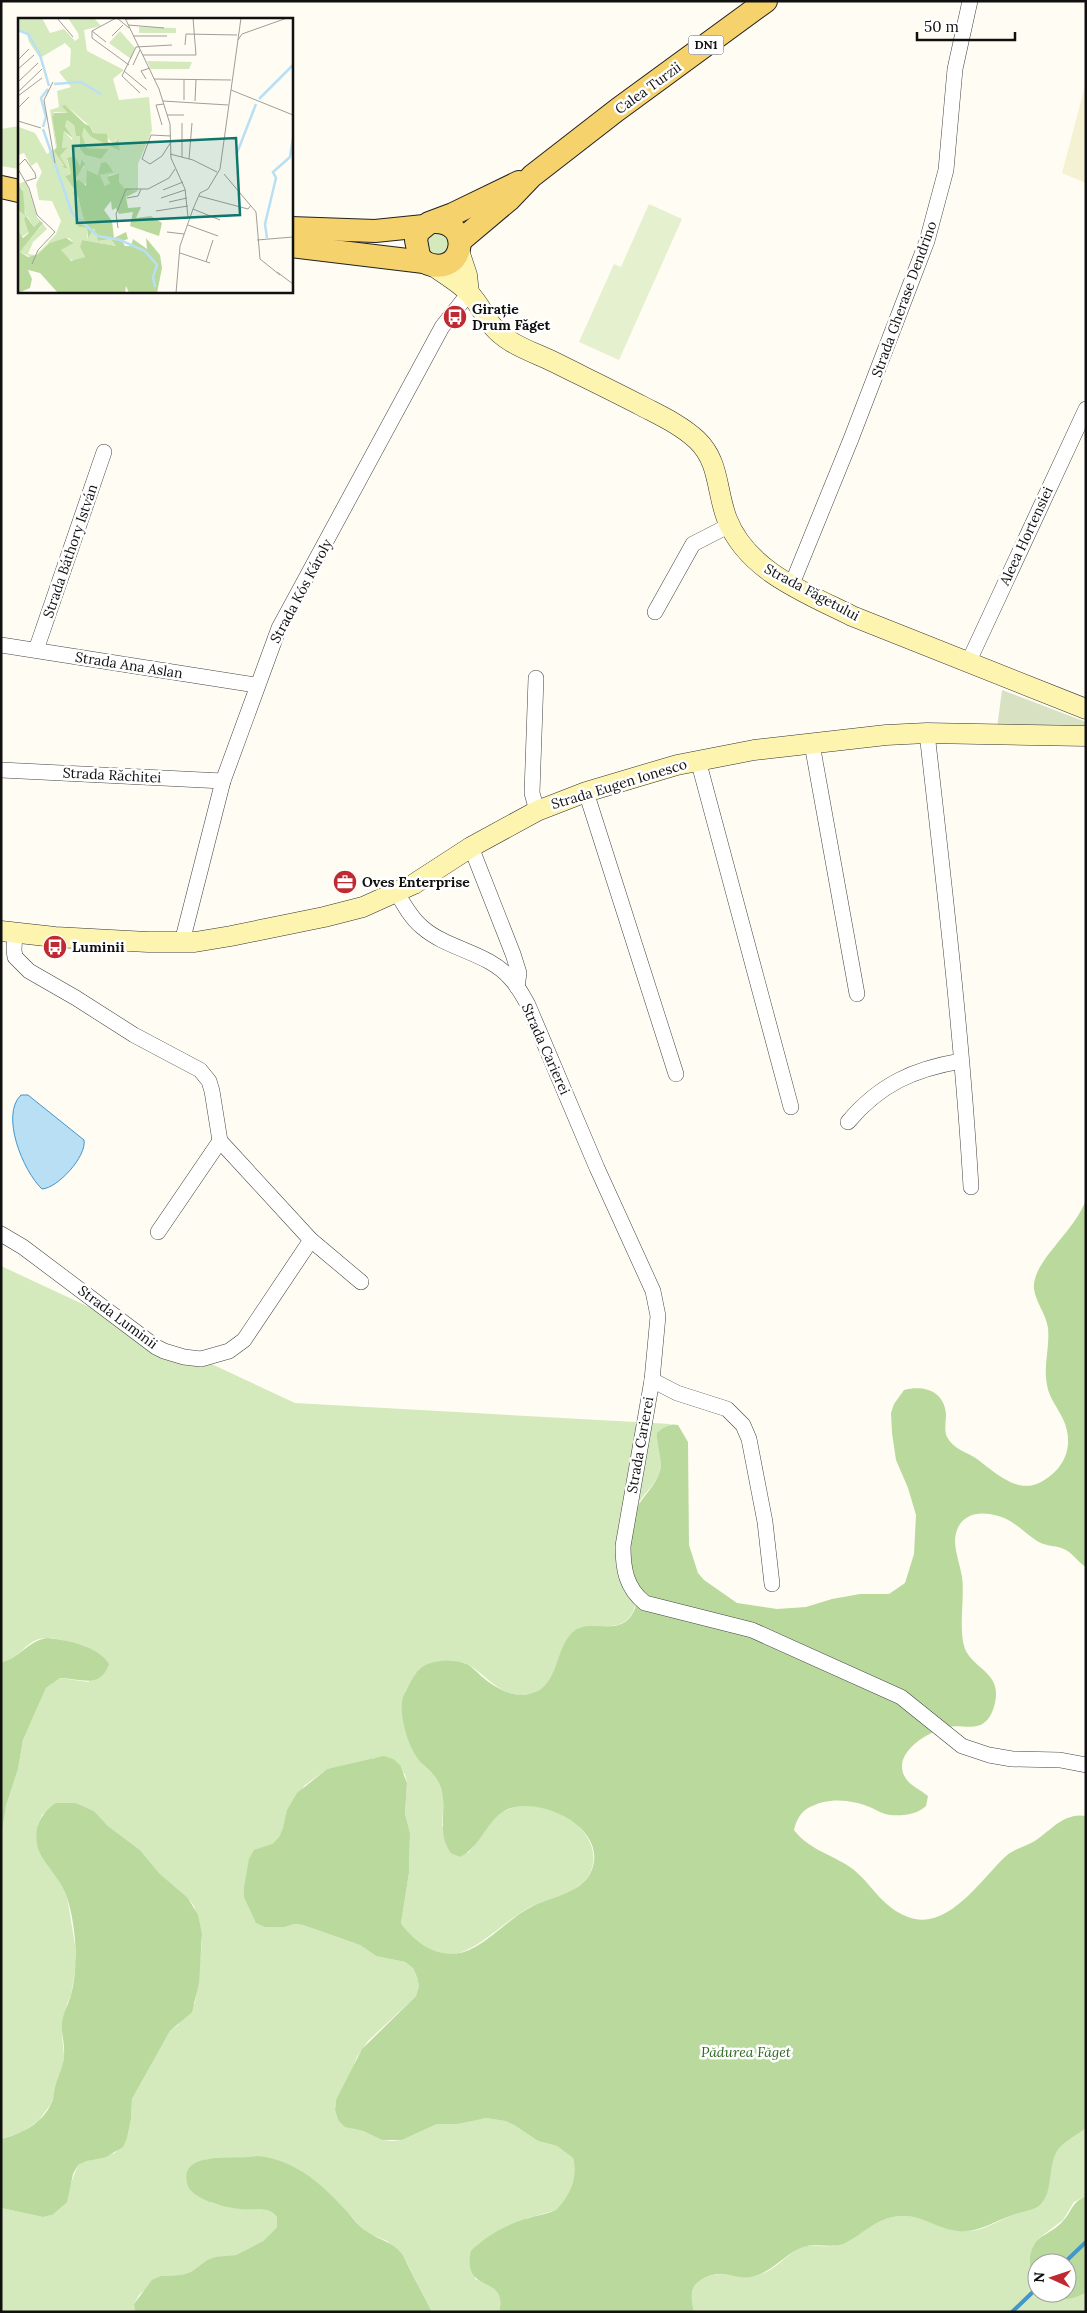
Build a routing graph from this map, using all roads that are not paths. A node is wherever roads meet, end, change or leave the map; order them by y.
1 (766, 1) edge
2 (970, 1) edge
3 (1, 172) edge
4 (18, 175) edge
5 (532, 176) junction
6 (1, 187) edge
7 (18, 191) edge
8 (429, 224) junction
9 (292, 228) edge
10 (292, 246) edge
11 (460, 246) junction
12 (428, 264) junction
13 (469, 293) junction
14 (1086, 409) edge
15 (104, 452) dead end
16 (730, 525) junction
17 (792, 584) junction
18 (655, 612) dead end
19 (1, 645) edge
20 (36, 650) junction
21 (968, 663) junction
22 (536, 678) dead end
23 (256, 685) junction
24 (1086, 709) edge
25 (927, 733) junction
26 (1086, 736) edge
27 (812, 747) junction
28 (698, 760) junction
29 (1, 770) edge
30 (223, 780) junction
31 (586, 792) junction
32 (537, 811) junction
33 (471, 847) junction
34 (397, 893) junction
35 (833, 908) dead end
36 (8, 931) edge
37 (182, 942) junction
38 (517, 987) junction
39 (857, 994) dead end
40 (961, 1061) junction
41 (676, 1074) dead end
42 (791, 1107) dead end
43 (848, 1122) dead end
44 (220, 1142) junction
45 (971, 1187) dead end
46 (158, 1232) dead end
47 (1, 1234) edge
48 (311, 1240) junction
49 (361, 1282) dead end
50 (652, 1380) junction
51 (772, 1584) dead end
52 (1086, 1765) edge

1 - 5 main road, Calea Turzii / DN1
2 - 17 street, Strada Gherase Dendrino
3 - 4 main road
5 - 8 main road, Calea Turzii / DN1
5 - 11 main road, Calea Turzii / DN1
6 - 7 main road
8 - 9 main road, Calea Turzii / DN1
8 - 11 main road, Calea Turzii / DN1
8 - 12 main road
10 - 12 main road, Calea Turzii / DN1
11 - 12 main road, Calea Turzii / DN1
11 - 13 street, Strada Făgetului
12 - 13 street, Strada Făgetului
13 - 16 street, Strada Făgetului
13 - 23 street, Strada Kós Károly
14 - 21 street, Aleea Hortensiei
15 - 20 street, Strada Báthory István
16 - 17 street, Strada Făgetului
16 - 18 street
17 - 21 street, Strada Făgetului
19 - 20 street, Strada Ana Aslan
20 - 23 street, Strada Ana Aslan
21 - 24 street, Strada Făgetului
22 - 32 street
23 - 30 street, Strada Kós Károly
25 - 26 street, Strada Eugen Ionesco
25 - 27 street, Strada Eugen Ionesco
25 - 40 street
27 - 28 street, Strada Eugen Ionesco
27 - 35 street
27 - 39 street
28 - 31 street, Strada Eugen Ionesco
28 - 42 street
29 - 30 street, Strada Răchitei
30 - 37 street, Strada Kós Károly
31 - 32 street, Strada Eugen Ionesco
31 - 41 street
32 - 33 street, Strada Eugen Ionesco
33 - 34 street, Strada Eugen Ionesco
33 - 38 street
34 - 37 street, Strada Eugen Ionesco
34 - 38 street, Strada Carierei
36 - 37 street, Strada Eugen Ionesco
36 - 44 street
38 - 50 street, Strada Carierei
40 - 43 street
40 - 45 street
44 - 46 street
44 - 48 street
47 - 48 street, Strada Luminii
48 - 49 street
50 - 51 street
50 - 52 street, Strada Carierei

